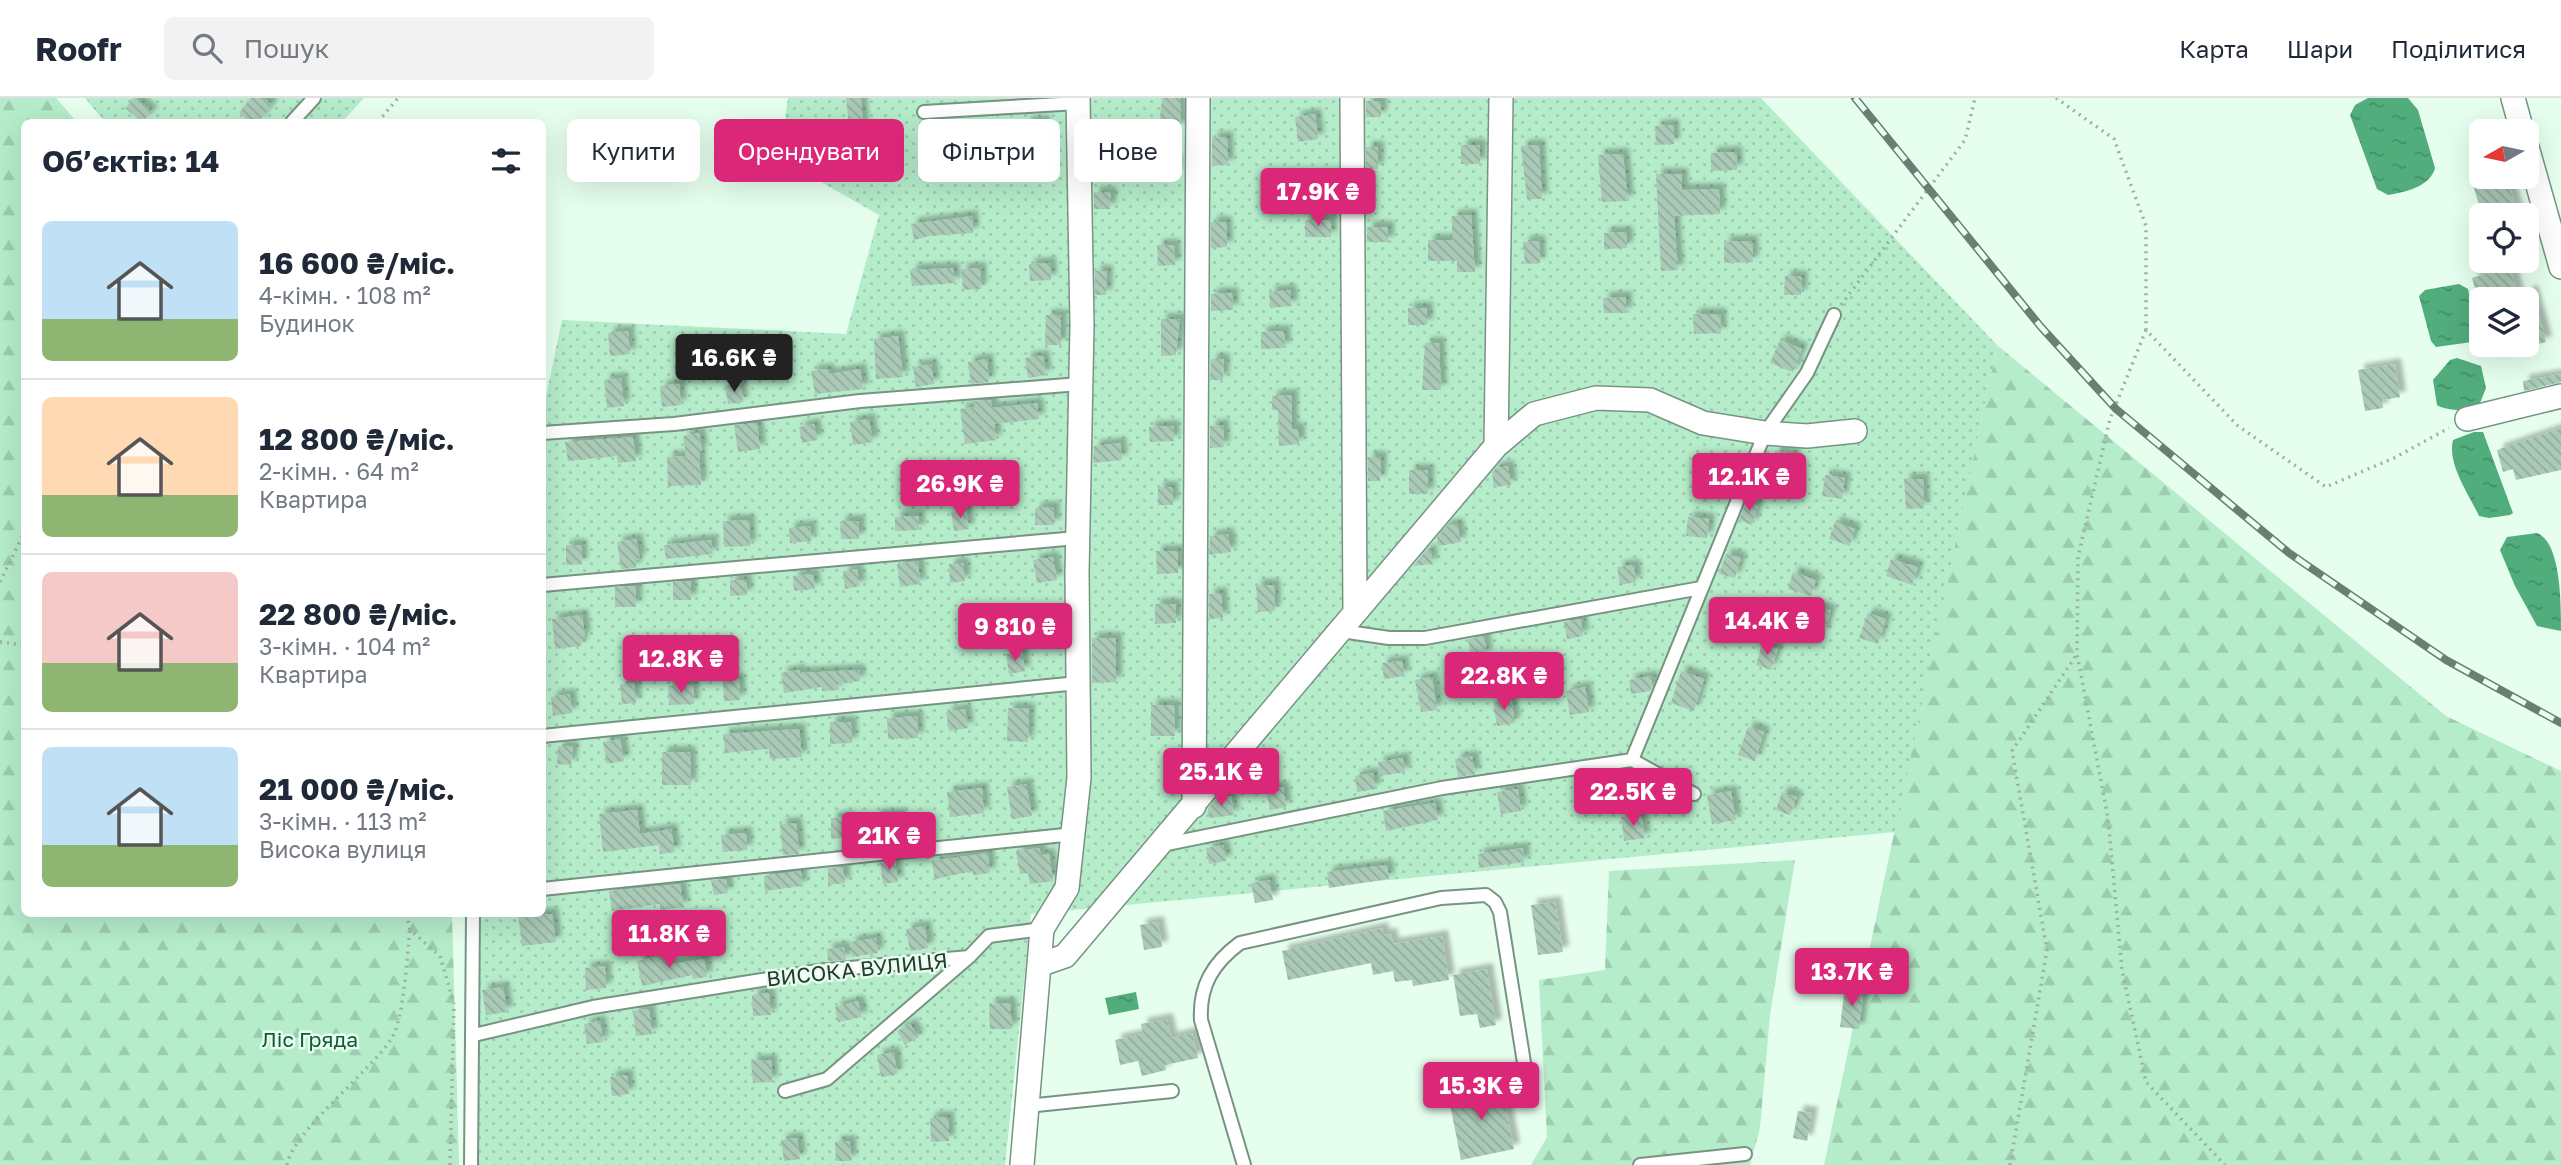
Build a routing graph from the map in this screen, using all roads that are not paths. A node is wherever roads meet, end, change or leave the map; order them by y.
1 (314, 98) edge
2 (1198, 98) edge
3 (1352, 98) edge
4 (1501, 98) edge
5 (2513, 98) edge
6 (1078, 101) edge
7 (924, 112) dead end
8 (295, 119) edge
9 (2519, 119) edge
10 (2539, 189) edge
11 (2561, 267) edge
12 (1834, 315) road end
13 (1080, 384) junction
14 (2561, 396) edge
15 (2467, 419) road end
16 (1855, 431) dead end
17 (546, 433) edge
18 (1765, 433) junction
19 (1496, 446) junction
20 (1077, 538) junction
21 (546, 585) edge
22 (1701, 588) junction
23 (1348, 622) junction
24 (1078, 683) junction
25 (546, 736) edge
26 (1632, 760) junction
27 (1694, 794) dead end
28 (1194, 806) junction
29 (1074, 834) junction
30 (1161, 845) junction
31 (546, 889) edge
32 (473, 917) edge
33 (1042, 929) junction
34 (969, 957) junction
35 (1039, 965) junction
36 (474, 1035) junction
37 (785, 1091) dead end
38 (1172, 1091) dead end
39 (1529, 1094) dead end
40 (1027, 1107) junction
41 (1745, 1154) dead end
42 (471, 1165) edge
43 (1022, 1165) edge
44 (1244, 1165) edge
45 (1640, 1165) edge

1 - 8 lane
2 - 28 street
3 - 23 street
4 - 19 street
5 - 9 street
6 - 7 lane
6 - 13 street
10 - 11 street
12 - 18 lane
13 - 17 lane
13 - 20 street
14 - 15 street
16 - 18 street
18 - 19 street
18 - 22 lane
19 - 23 street
20 - 21 lane
20 - 24 street
22 - 23 lane
22 - 26 lane
23 - 28 street
24 - 25 lane
24 - 29 street
26 - 27 lane
26 - 30 lane
28 - 30 street
29 - 31 lane
29 - 33 street
30 - 35 street
32 - 36 lane
33 - 34 lane, ВИСОКА ВУЛИЦЯ
33 - 35 street
34 - 36 lane, ВИСОКА ВУЛИЦЯ
34 - 37 lane
35 - 40 street
36 - 42 lane
38 - 40 lane
39 - 44 lane
40 - 43 street
41 - 45 lane

